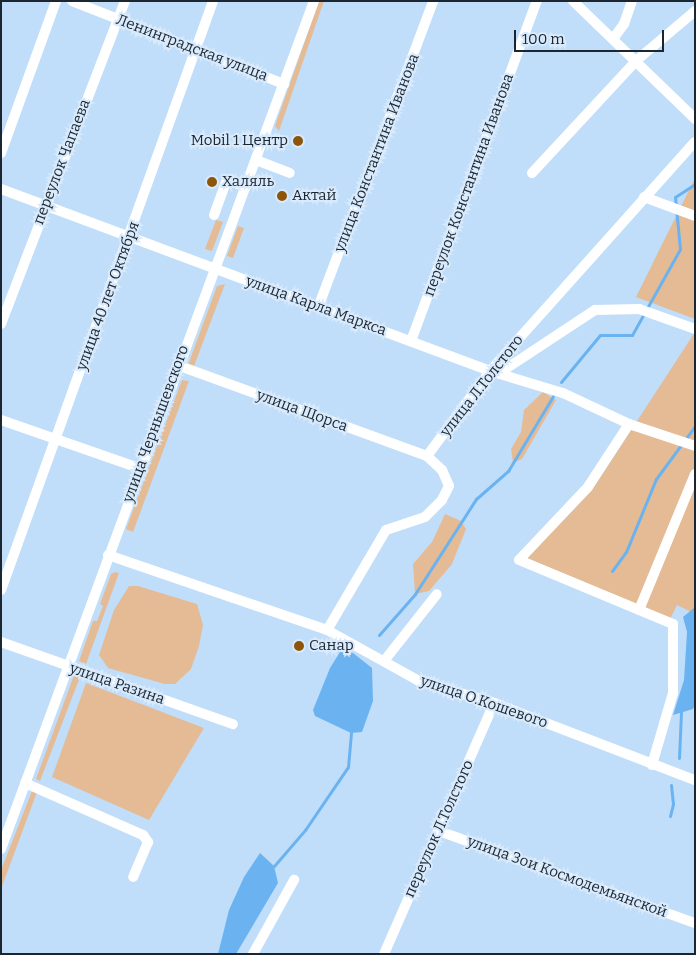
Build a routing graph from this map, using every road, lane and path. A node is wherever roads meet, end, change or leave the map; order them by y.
1 (56, 1) edge
2 (72, 1) edge
3 (125, 1) edge
4 (213, 1) edge
5 (314, 1) edge
6 (433, 1) edge
7 (537, 1) edge
8 (574, 1) edge
9 (632, 1) edge
10 (695, 11) edge
11 (118, 19) junction
12 (614, 39) junction
13 (195, 49) junction
14 (636, 60) junction
15 (284, 84) junction
16 (695, 119) edge
17 (695, 142) edge
18 (1, 153) edge
19 (256, 160) junction
20 (290, 172) dead end
21 (532, 173) dead end
22 (246, 187) junction
23 (1, 189) edge
24 (644, 197) junction
25 (45, 205) junction
26 (214, 215) dead end
27 (695, 216) edge
28 (129, 237) junction
29 (215, 269) junction
30 (319, 305) junction
31 (1, 324) edge
32 (695, 329) edge
33 (411, 341) junction
34 (177, 365) junction
35 (496, 372) junction
36 (1, 420) edge
37 (629, 424) junction
38 (56, 438) junction
39 (686, 443) edge
40 (427, 456) junction
41 (140, 468) junction
42 (695, 474) edge
43 (108, 555) junction
44 (1, 590) edge
45 (437, 594) dead end
46 (639, 610) junction
47 (327, 630) junction
48 (1, 642) edge
49 (384, 660) junction
50 (67, 667) junction
51 (494, 703) junction
52 (232, 724) dead end
53 (652, 765) junction
54 (695, 780) edge
55 (25, 784) junction
56 (439, 831) junction
57 (1, 849) edge
58 (133, 877) dead end
59 (294, 880) dead end
60 (695, 923) edge
61 (253, 954) edge
62 (384, 954) edge

1 - 18 street
2 - 11 street, Ленинградская улица
3 - 11 street, переулок Чапаева
4 - 13 street, улица 40 лет Октября
5 - 15 street, улица Чернышевского
6 - 30 street, улица Константина Иванова
7 - 33 street, переулок Константина Иванова
8 - 12 street
9 - 12 street
10 - 14 street
11 - 13 street, Ленинградская улица
11 - 25 street, переулок Чапаева
12 - 14 street
13 - 15 street, Ленинградская улица
13 - 28 street, улица 40 лет Октября
14 - 16 street
14 - 21 street
15 - 19 street, улица Чернышевского
17 - 24 street, улица Л.Толстого
19 - 20 street
19 - 22 street, улица Чернышевского
22 - 26 street
22 - 29 street, улица Чернышевского
23 - 25 street, улица Карла Маркса
24 - 27 street
24 - 35 street, улица Л.Толстого
25 - 28 street, улица Карла Маркса
25 - 31 street, переулок Чапаева
28 - 29 street, улица Карла Маркса
28 - 38 street, улица 40 лет Октября
29 - 30 street, улица Карла Маркса
29 - 34 street, улица Чернышевского
30 - 33 street, улица Карла Маркса
32 - 35 street
33 - 35 street, улица Карла Маркса
34 - 40 street, улица Щорса
34 - 41 street, улица Чернышевского
35 - 37 street, улица Карла Маркса
35 - 40 street, улица Л.Толстого
36 - 38 street
37 - 39 street, улица Карла Маркса
37 - 46 street
38 - 41 street
38 - 44 street, улица 40 лет Октября
40 - 47 street
41 - 43 street, улица Чернышевского
42 - 46 street
43 - 47 street, улица О.Кошевого
43 - 50 street, улица Чернышевского
45 - 49 street
46 - 53 street
47 - 49 street, улица О.Кошевого
48 - 50 street, улица Разина
49 - 51 street, улица О.Кошевого
50 - 52 street, улица Разина
50 - 55 street, улица Чернышевского
51 - 53 street, улица О.Кошевого
51 - 56 street, переулок Л.Толстого
53 - 54 street, улица О.Кошевого
55 - 57 street, улица Чернышевского
55 - 58 street
56 - 60 street, улица Зои Космодемьянской
56 - 62 street, переулок Л.Толстого
59 - 61 street

